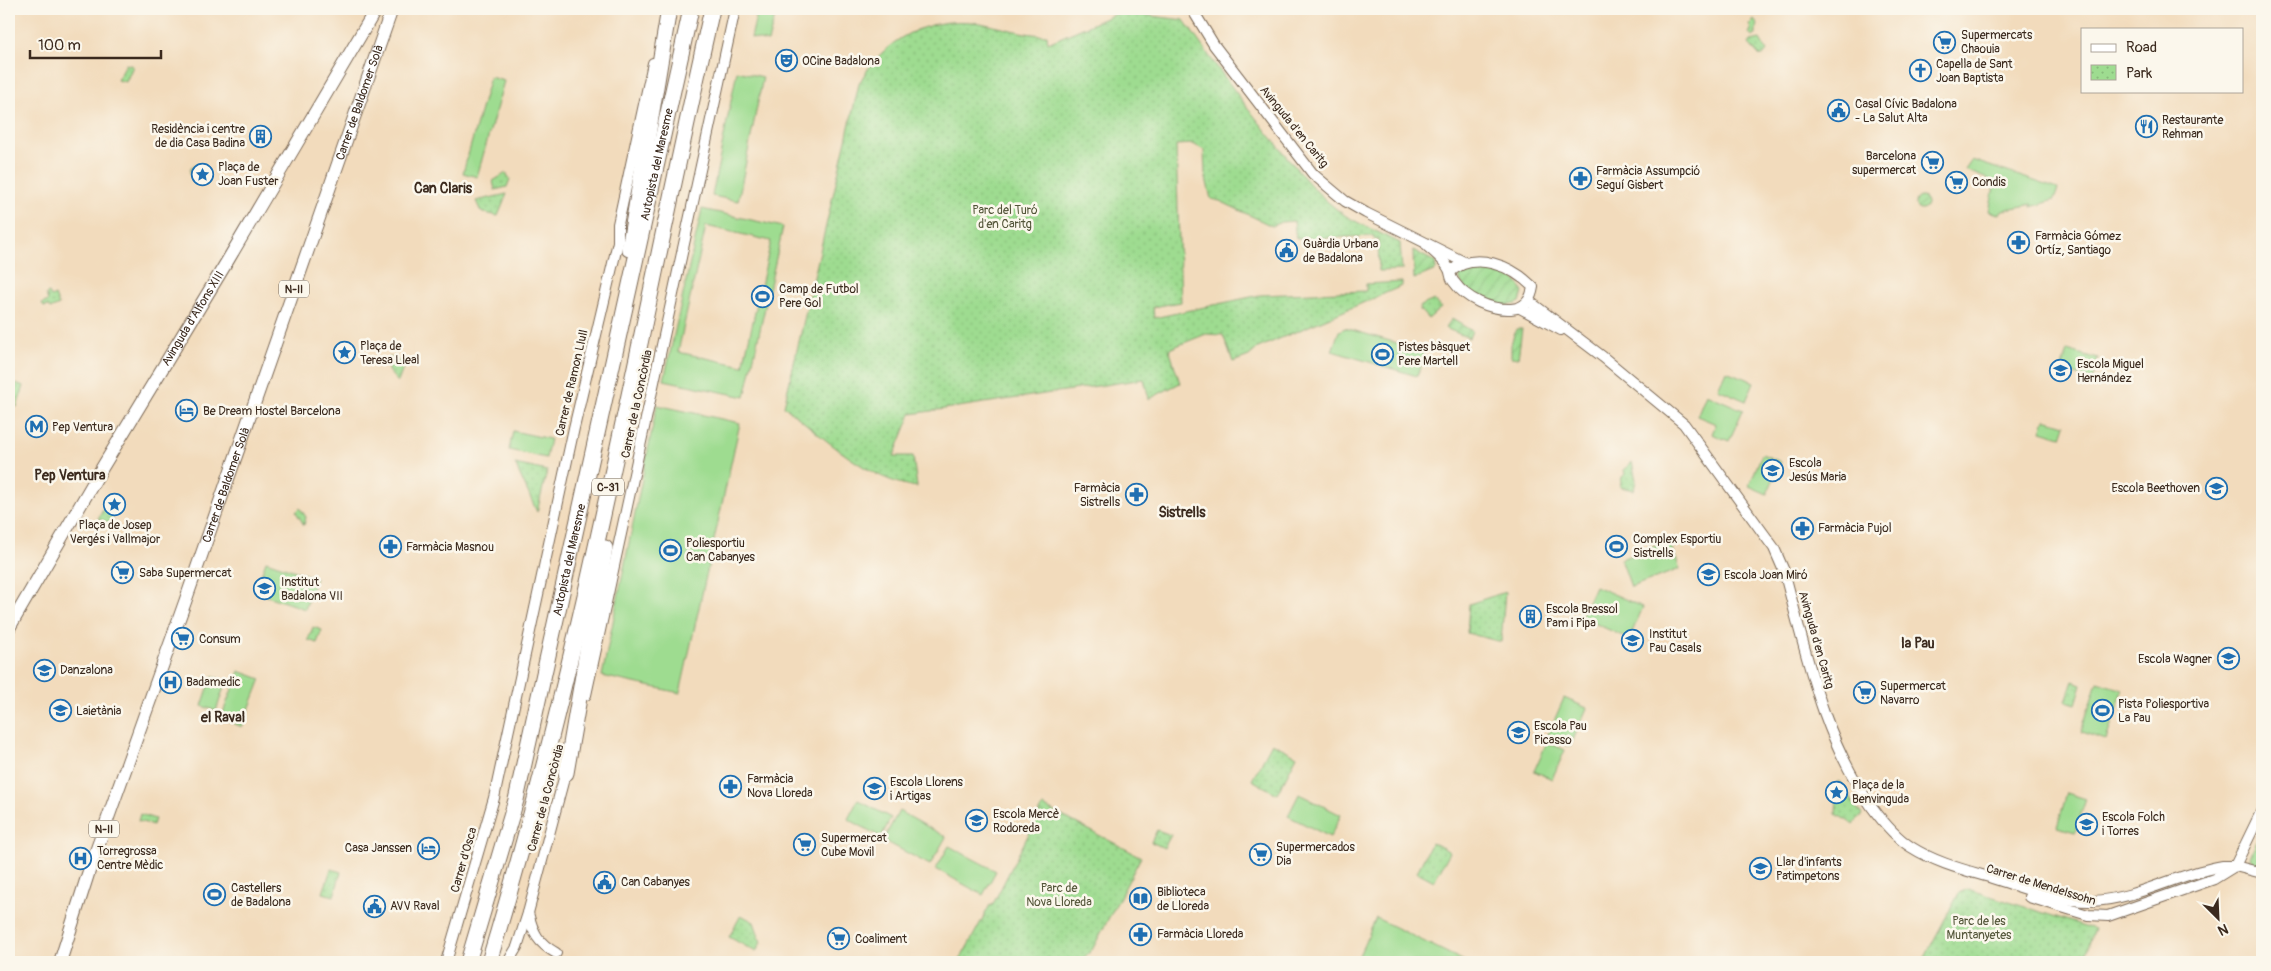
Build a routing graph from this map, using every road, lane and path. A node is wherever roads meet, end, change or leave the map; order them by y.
1 (376, 9) edge
2 (392, 9) edge
3 (668, 9) edge
4 (691, 9) edge
5 (712, 9) edge
6 (735, 9) edge
7 (1185, 9) edge
8 (1195, 14) edge
9 (1420, 240) junction
10 (1464, 262) junction
11 (1450, 272) junction
12 (1529, 301) junction
13 (1520, 308) junction
14 (1573, 336) junction
15 (619, 339) junction
16 (608, 486) junction
17 (9, 628) edge
18 (502, 763) joint
19 (566, 773) junction
20 (2262, 810) edge
21 (1948, 864) joint
22 (2235, 866) junction
23 (1968, 873) junction
24 (2197, 873) junction
25 (2262, 873) edge
26 (2170, 895) junction
27 (528, 913) junction
28 (556, 953) dead end
29 (60, 962) edge
30 (446, 962) edge
31 (468, 962) edge
32 (490, 962) edge
33 (508, 962) edge

1 - 17 main road, Avinguda d'Alfons XIII
2 - 29 main road, Carrer de Baldomer Solà / N-II
3 - 15 highway
3 - 18 street, Carrer de Ramon Llull
4 - 15 highway, Autopista del Maresme / C-31
5 - 16 highway, Autopista del Maresme / C-31
6 - 19 street, Carrer de la Concòrdia
7 - 8 street, Avinguda d'en Caritg
8 - 9 street, Avinguda d'en Caritg
9 - 10 street, Avinguda d'en Caritg
9 - 11 street, Avinguda d'en Caritg
10 - 11 street
10 - 12 street
11 - 13 street, Avinguda d'en Caritg
12 - 13 street
12 - 14 street, Avinguda d'en Caritg
13 - 14 street, Avinguda d'en Caritg
14 - 21 street, Avinguda d'en Caritg
15 - 31 highway, Autopista del Maresme / C-31
16 - 19 highway
16 - 32 highway, Autopista del Maresme / C-31
18 - 30 street, Carrer d'Osca
19 - 27 street, Carrer de la Concòrdia
20 - 22 street
21 - 23 street, Carrer de Mendelssohn
22 - 24 street, Carrer de Mendelssohn
22 - 25 street, Carrer de Mendelssohn
22 - 26 street
23 - 24 street, Carrer de Mendelssohn
23 - 26 street, Carrer de Mendelssohn
24 - 26 street
27 - 28 street
27 - 33 street, Carrer de la Concòrdia

